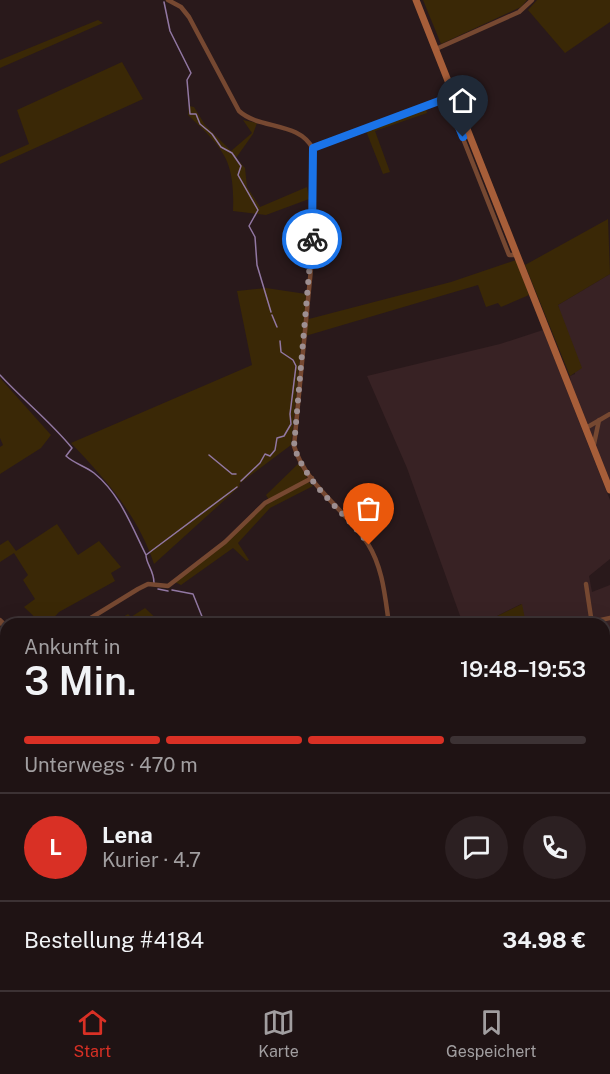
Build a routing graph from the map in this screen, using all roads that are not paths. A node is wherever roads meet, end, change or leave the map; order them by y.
1 (168, 0) edge
2 (416, 0) edge
3 (532, 0) edge
4 (436, 49) junction
5 (451, 97) junction
6 (313, 148) junction
7 (610, 414) edge
8 (599, 420) junction
9 (586, 428) junction
10 (594, 448) junction
11 (312, 478) junction
12 (610, 490) edge
13 (586, 584) dead end
14 (91, 618) edge
15 (388, 618) edge
16 (591, 618) edge

1 - 6 street
2 - 4 main road
3 - 4 street
4 - 5 main road
5 - 6 street
5 - 9 main road
6 - 11 street
7 - 8 street
8 - 9 street
8 - 10 street
9 - 10 main road
10 - 12 main road
11 - 14 street
11 - 15 street
13 - 16 street

